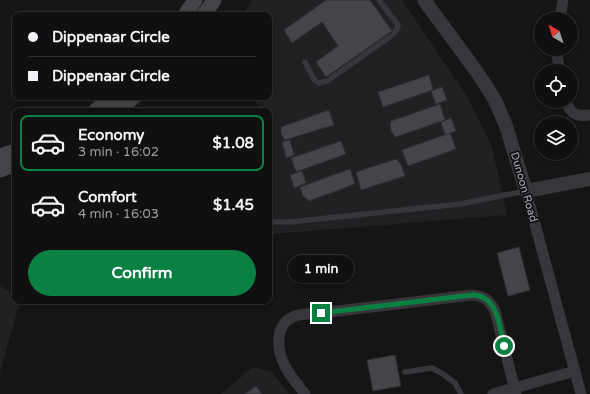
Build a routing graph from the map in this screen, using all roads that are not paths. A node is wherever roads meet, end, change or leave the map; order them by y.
1 (195, 0) edge
2 (214, 0) edge
3 (378, 0) edge
4 (424, 0) edge
5 (563, 0) edge
6 (186, 12) edge
7 (206, 12) edge
8 (561, 12) edge
9 (305, 62) dead end
10 (108, 100) edge
11 (130, 100) edge
12 (99, 108) edge
13 (121, 108) edge
14 (568, 108) edge
15 (590, 114) edge
16 (12, 152) edge
17 (0, 156) edge
18 (12, 166) edge
19 (0, 170) edge
20 (590, 179) edge
21 (526, 191) junction
22 (272, 222) edge
23 (405, 372) dead end
24 (575, 372) junction
25 (515, 391) edge
26 (305, 394) edge
27 (461, 394) edge
28 (493, 394) edge
29 (581, 394) edge

1 - 6 main road
2 - 7 main road
3 - 9 lane
4 - 21 street, Dunoon Road
5 - 8 street
10 - 12 main road
11 - 13 main road
14 - 15 street
16 - 17 main road
18 - 19 main road
20 - 21 street
21 - 22 lane
21 - 24 street, Dunoon Road
23 - 27 lane
24 - 25 street
24 - 29 street, Dunoon Road
25 - 26 street
25 - 28 street

